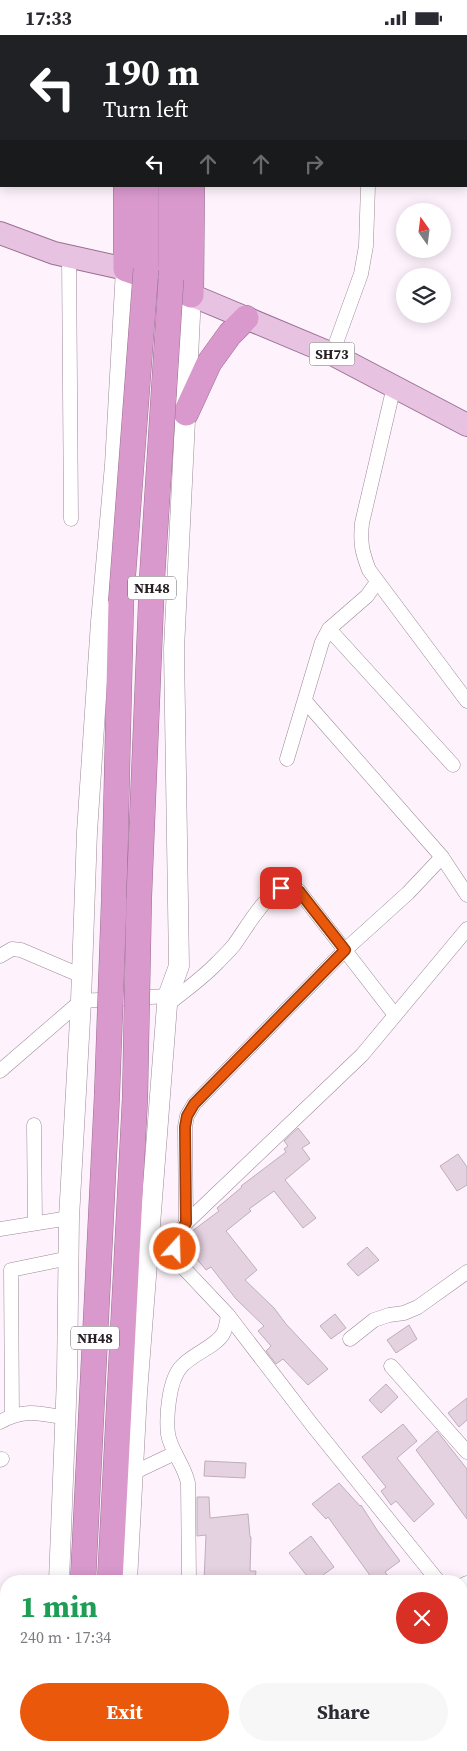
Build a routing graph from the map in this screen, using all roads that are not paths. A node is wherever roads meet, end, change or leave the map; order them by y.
1 (126, 187) edge
2 (146, 187) edge
3 (171, 187) edge
4 (192, 187) edge
5 (368, 187) edge
6 (0, 233) edge
7 (69, 255) junction
8 (126, 269) junction
9 (191, 295) junction
10 (246, 318) junction
11 (332, 354) junction
12 (394, 386) junction
13 (186, 413) junction
14 (467, 425) edge
15 (71, 519) dead end
16 (377, 581) junction
17 (329, 629) junction
18 (305, 701) junction
19 (467, 701) edge
20 (286, 759) dead end
21 (453, 765) dead end
22 (442, 857) junction
23 (467, 895) edge
24 (467, 929) edge
25 (345, 950) junction
26 (0, 955) edge
27 (82, 976) junction
28 (81, 1001) junction
29 (168, 1001) junction
30 (396, 1015) junction
31 (0, 1071) edge
32 (34, 1125) dead end
33 (69, 1218) junction
34 (35, 1223) junction
35 (186, 1223) junction
36 (0, 1229) edge
37 (69, 1258) junction
38 (467, 1272) edge
39 (228, 1315) junction
40 (350, 1339) dead end
41 (391, 1366) dead end
42 (66, 1418) junction
43 (6, 1419) edge
44 (467, 1452) edge
45 (175, 1453) junction
46 (133, 1473) junction
47 (59, 1575) edge
48 (83, 1575) edge
49 (110, 1575) edge
50 (127, 1575) edge
51 (189, 1575) edge
52 (433, 1575) edge

1 - 8 highway
2 - 48 highway, NH48, bridge
3 - 49 highway, NH48, bridge
4 - 9 highway
5 - 11 street
6 - 7 main road, SH73
7 - 8 main road, SH73
7 - 15 street
8 - 9 highway, SH73
8 - 27 main road
9 - 10 main road, SH73
9 - 13 main road
10 - 11 main road, SH73
10 - 13 highway
11 - 12 main road, SH73
12 - 14 main road, SH73
12 - 16 street
13 - 29 main road
16 - 17 street
16 - 19 street
17 - 18 street
17 - 21 street
18 - 20 street
18 - 22 street
22 - 23 street
22 - 25 street
24 - 30 street
25 - 29 street
25 - 30 street
25 - 35 street
26 - 27 street
27 - 28 main road
28 - 29 street
28 - 31 street
28 - 33 main road
29 - 46 main road
30 - 35 street
32 - 34 street
33 - 34 street
33 - 37 main road
34 - 36 street
35 - 39 street
37 - 42 main road
37 - 43 street
38 - 40 street
39 - 45 street
39 - 52 street
41 - 44 street
42 - 43 street
42 - 47 main road
45 - 46 street
45 - 51 street
46 - 50 main road

